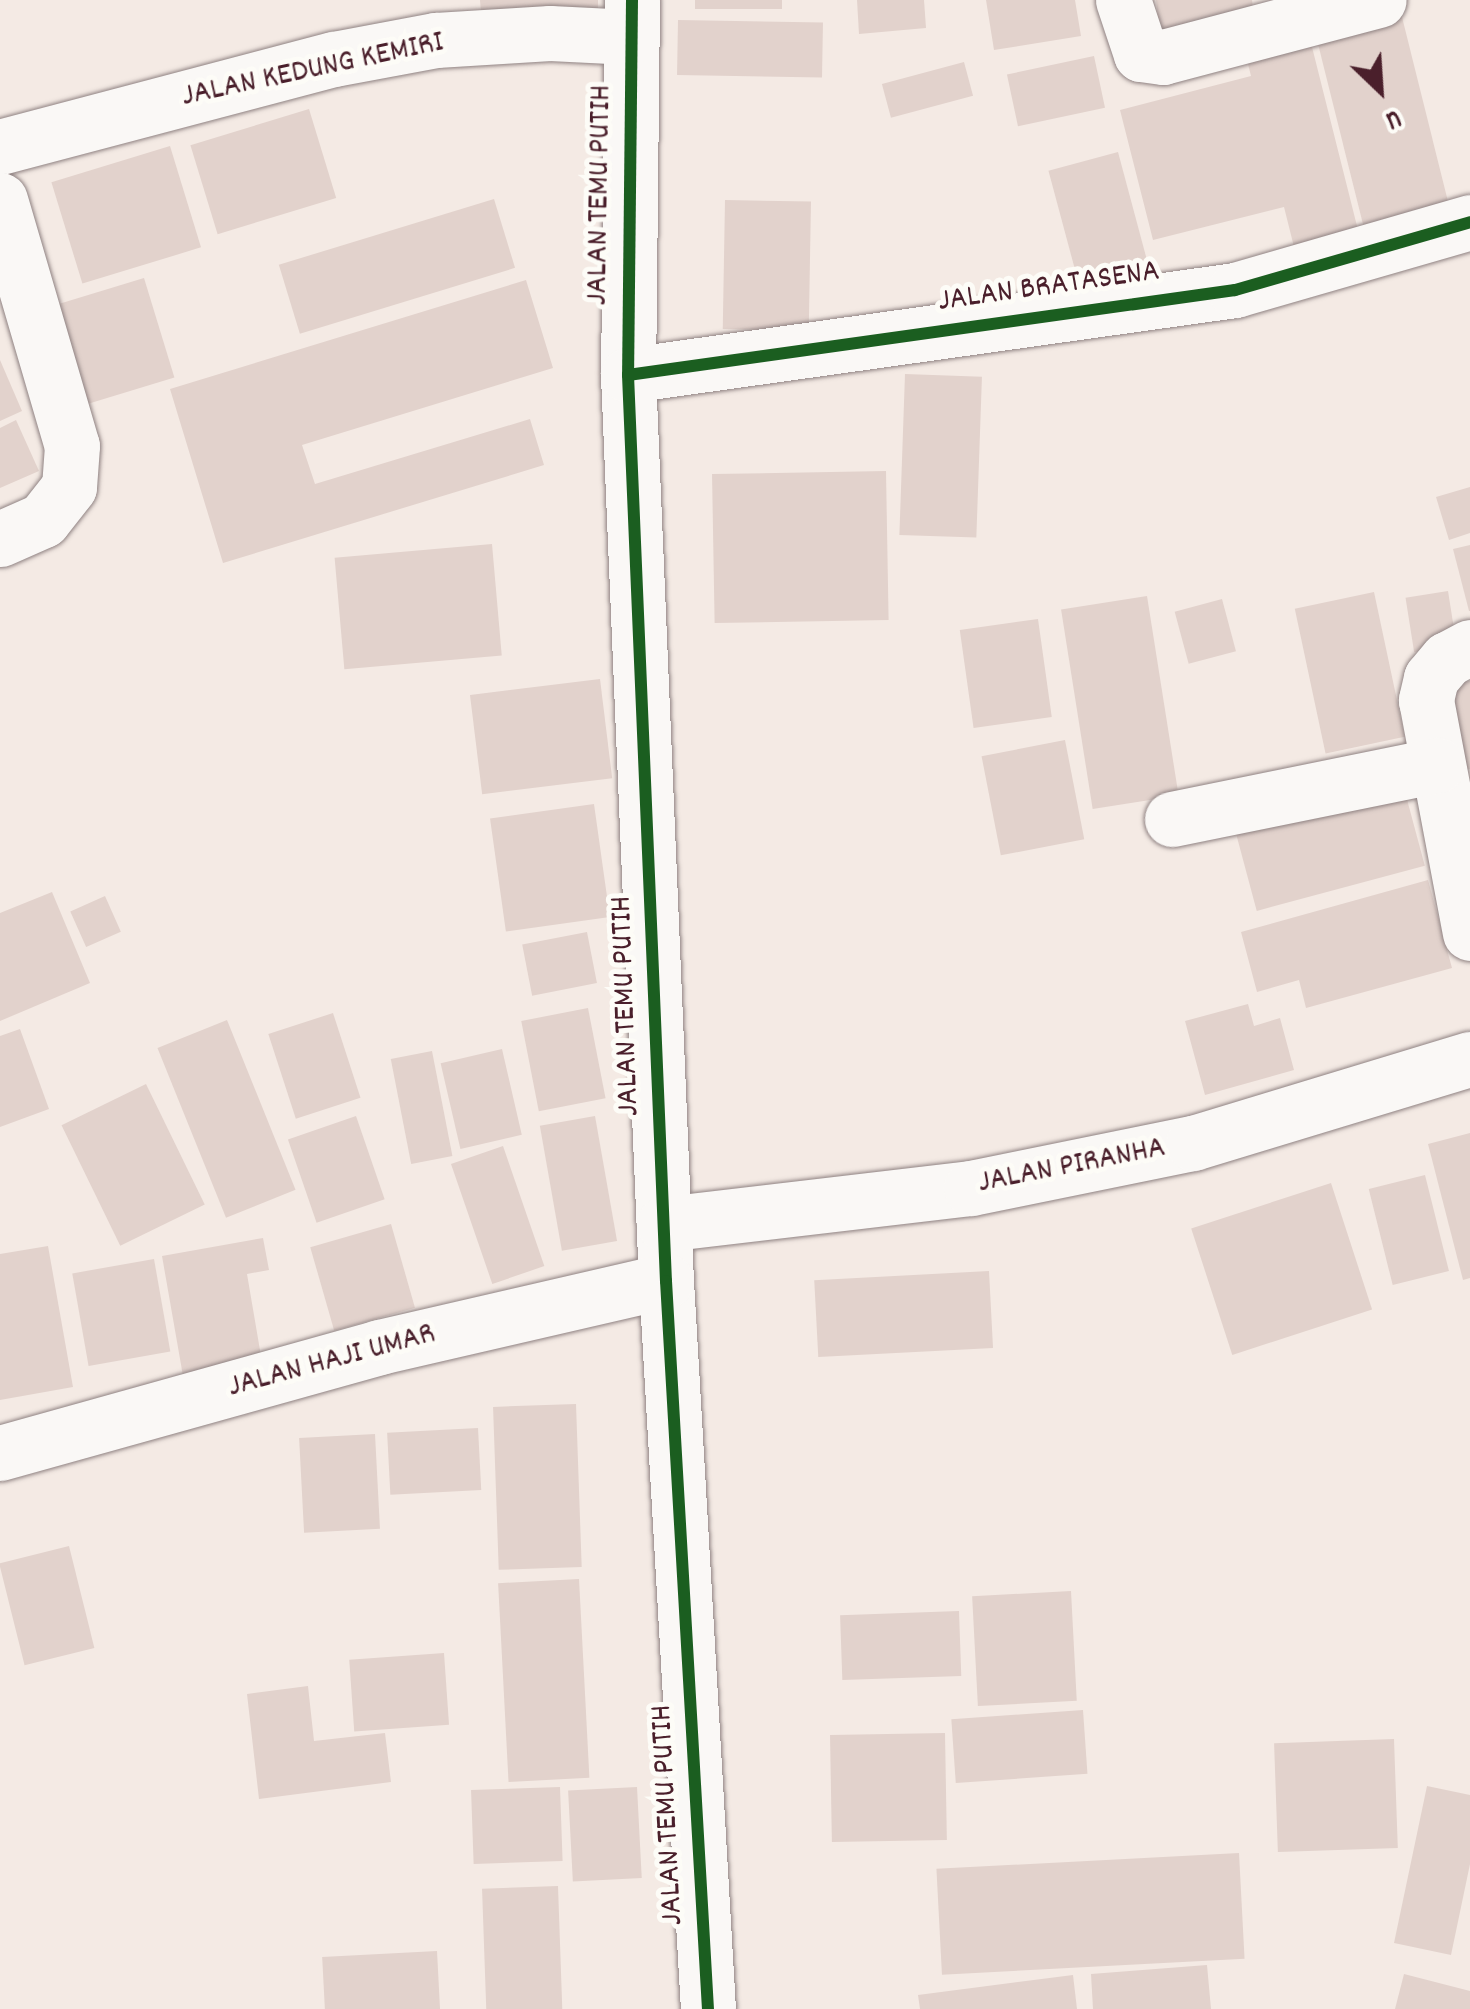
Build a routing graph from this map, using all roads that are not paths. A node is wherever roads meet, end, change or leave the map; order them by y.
1 (1123, 0) edge
2 (1379, 0) edge
3 (632, 19) edge
4 (0, 147) edge
5 (0, 200) edge
6 (1470, 222) edge
7 (628, 375) junction
8 (0, 539) edge
9 (1470, 647) edge
10 (1438, 764) junction
11 (1172, 818) dead end
12 (1470, 933) edge
13 (1470, 1059) edge
14 (664, 1224) junction
15 (666, 1281) junction
16 (0, 1453) edge
17 (708, 2009) edge

1 - 2 street
3 - 4 street, JALAN KEDUNG KEMIRI
3 - 7 street, JALAN TEMU PUTIH
5 - 8 street
6 - 7 street, JALAN BRATASENA
7 - 14 street, JALAN TEMU PUTIH
9 - 10 street
10 - 11 street
10 - 12 street
13 - 14 street, JALAN PIRANHA
14 - 15 street, JALAN TEMU PUTIH
15 - 16 street, JALAN HAJI UMAR
15 - 17 street, JALAN TEMU PUTIH

